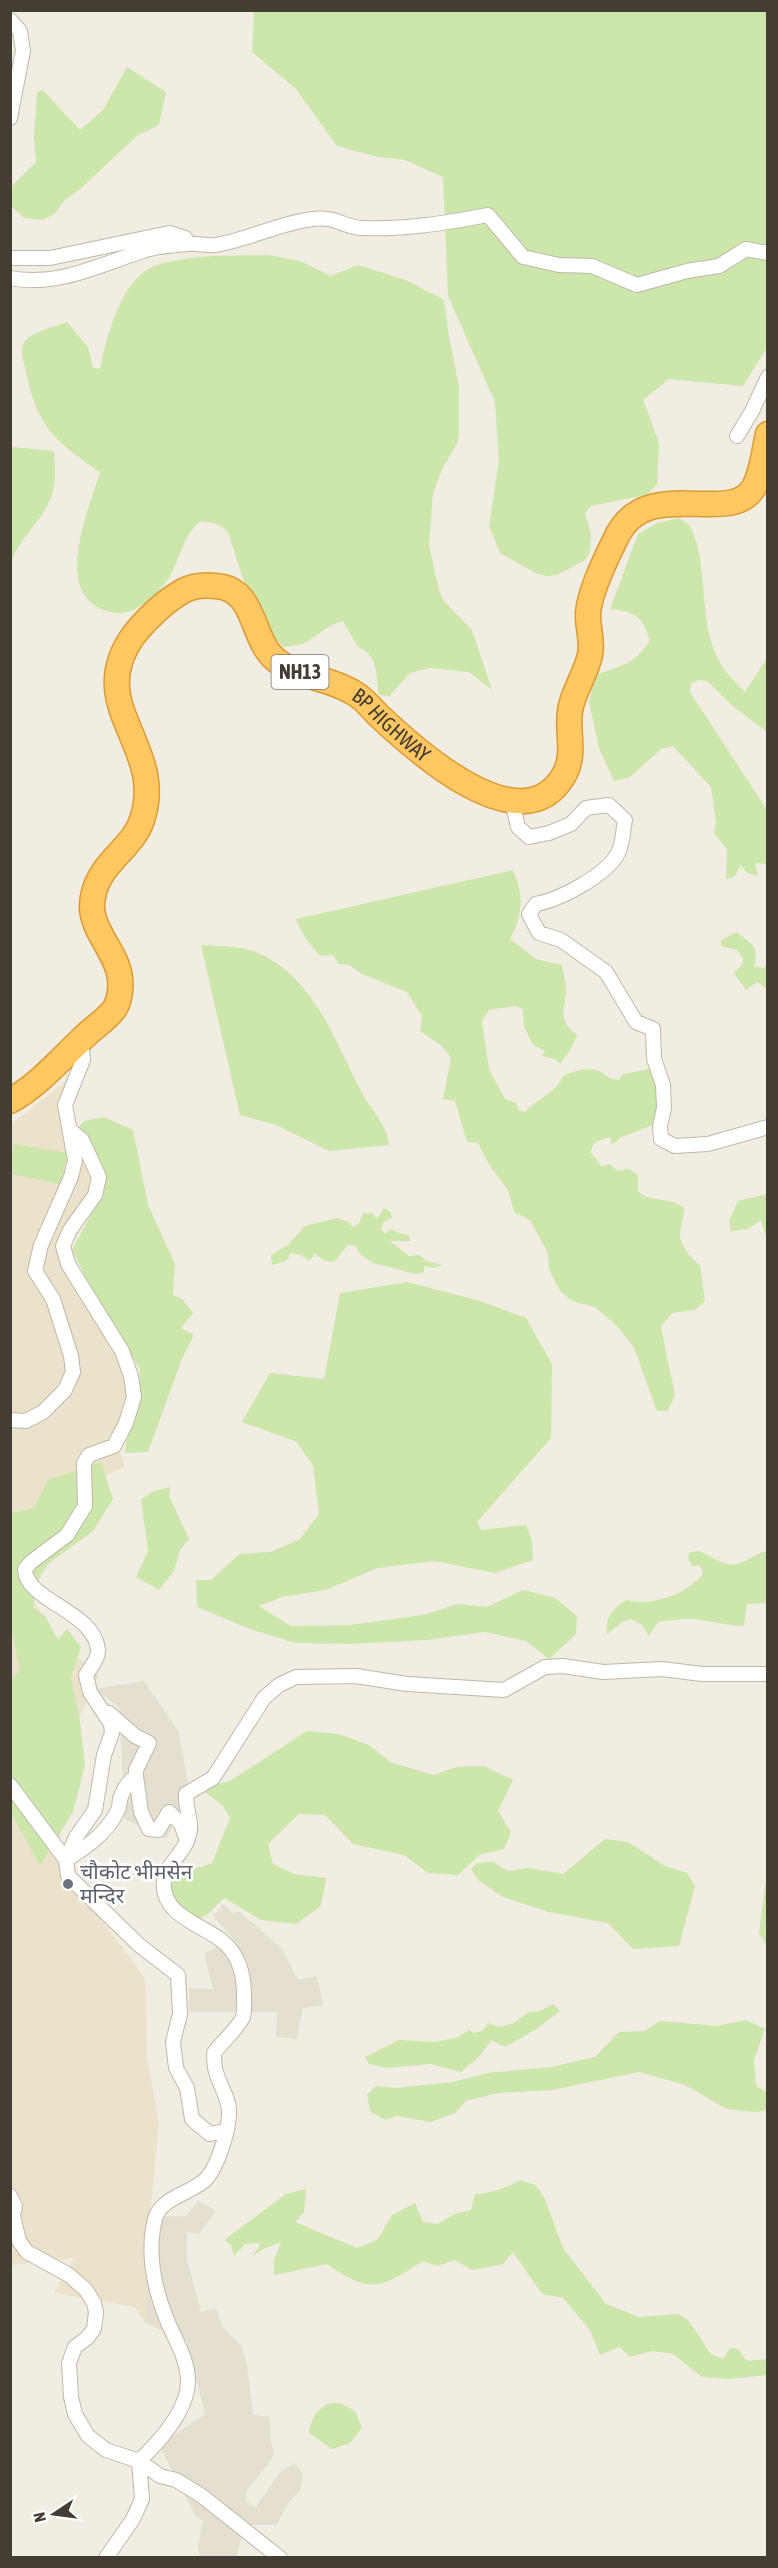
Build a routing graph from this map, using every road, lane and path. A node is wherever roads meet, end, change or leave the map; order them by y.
1 (10, 20) edge
2 (10, 118) edge
3 (189, 244) junction
4 (768, 253) edge
5 (10, 258) edge
6 (10, 278) edge
7 (768, 377) edge
8 (768, 435) edge
9 (736, 436) dead end
10 (512, 801) junction
11 (81, 1040) junction
12 (10, 1101) edge
13 (768, 1127) edge
14 (70, 1130) junction
15 (10, 1420) edge
16 (768, 1674) edge
17 (95, 1699) junction
18 (136, 1776) junction
19 (10, 1785) edge
20 (187, 1841) junction
21 (66, 1860) junction
22 (225, 2131) junction
23 (10, 2196) edge
24 (139, 2461) junction
25 (106, 2558) edge
26 (280, 2558) edge

1 - 2 street
3 - 4 street
3 - 5 street
3 - 6 street
7 - 9 street
8 - 10 highway, BP HIGHWAY / NH13
10 - 11 highway, BP HIGHWAY / NH13
10 - 13 street
11 - 12 highway, BP HIGHWAY / NH13
11 - 14 street
14 - 15 street
14 - 17 street
16 - 20 street
17 - 18 street
17 - 21 street
18 - 20 street
18 - 21 street
19 - 21 street
20 - 22 street
21 - 22 street
22 - 24 street
23 - 24 street
24 - 25 street
24 - 26 street

